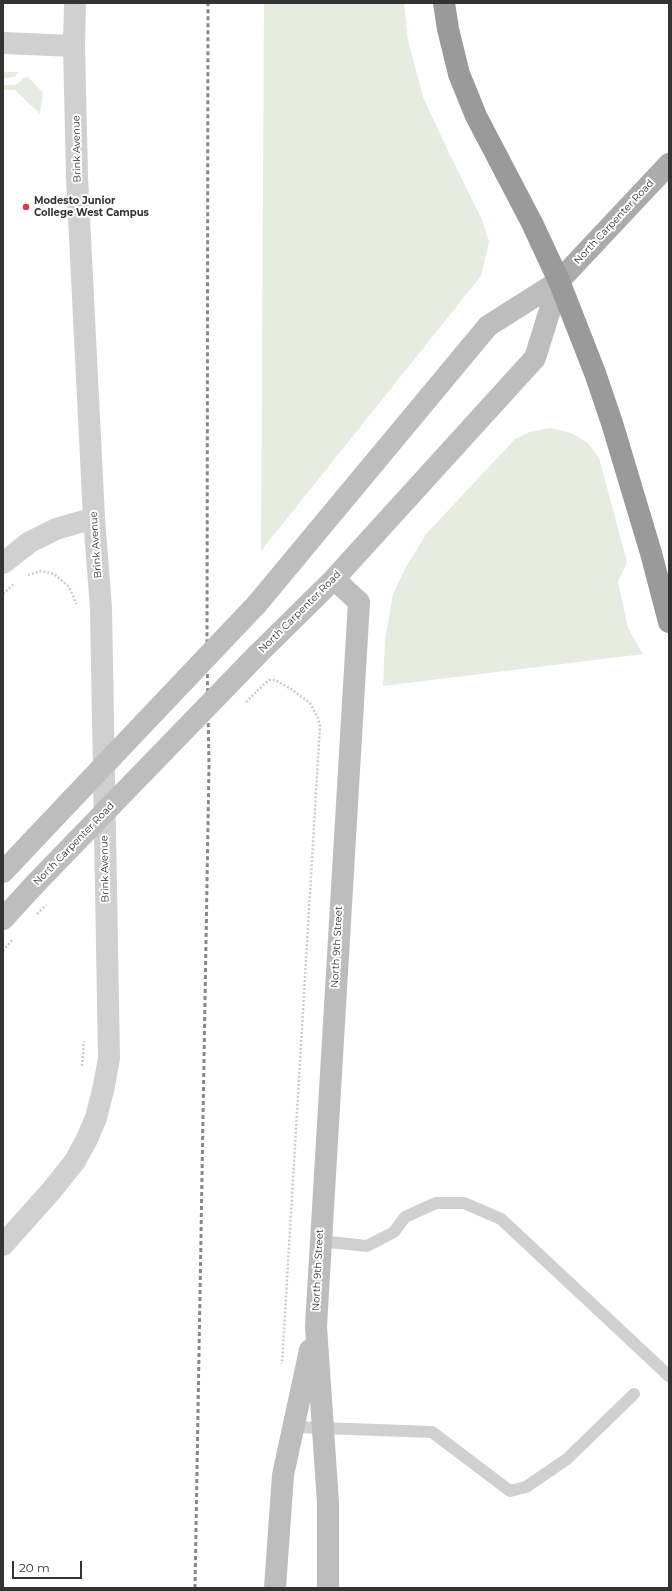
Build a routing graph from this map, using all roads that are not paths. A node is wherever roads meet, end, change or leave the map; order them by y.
1 (75, 3) edge
2 (444, 3) edge
3 (3, 43) edge
4 (74, 46) junction
5 (669, 164) edge
6 (558, 281) junction
7 (94, 518) junction
8 (3, 563) edge
9 (334, 579) junction
10 (669, 622) edge
11 (3, 872) edge
12 (3, 919) edge
13 (320, 1241) junction
14 (3, 1245) edge
15 (316, 1326) junction
16 (669, 1376) edge
17 (634, 1394) dead end
18 (294, 1427) junction
19 (323, 1427) junction
20 (275, 1588) edge
21 (328, 1588) edge

1 - 4 street, Brink Avenue
2 - 6 highway
3 - 4 street
4 - 7 street, Brink Avenue
5 - 6 main road, North Carpenter Road
6 - 9 main road, North Carpenter Road
6 - 10 highway
6 - 11 main road, North Carpenter Road, bridge
7 - 8 street
7 - 14 street, Brink Avenue
9 - 12 main road, North Carpenter Road, bridge
9 - 13 main road, North 9th Street
13 - 15 main road, North 9th Street
13 - 16 lane
15 - 18 main road, North 9th Street
15 - 19 main road, North 9th Street
17 - 19 lane
18 - 19 lane
18 - 20 main road, North 9th Street
19 - 21 main road, North 9th Street

